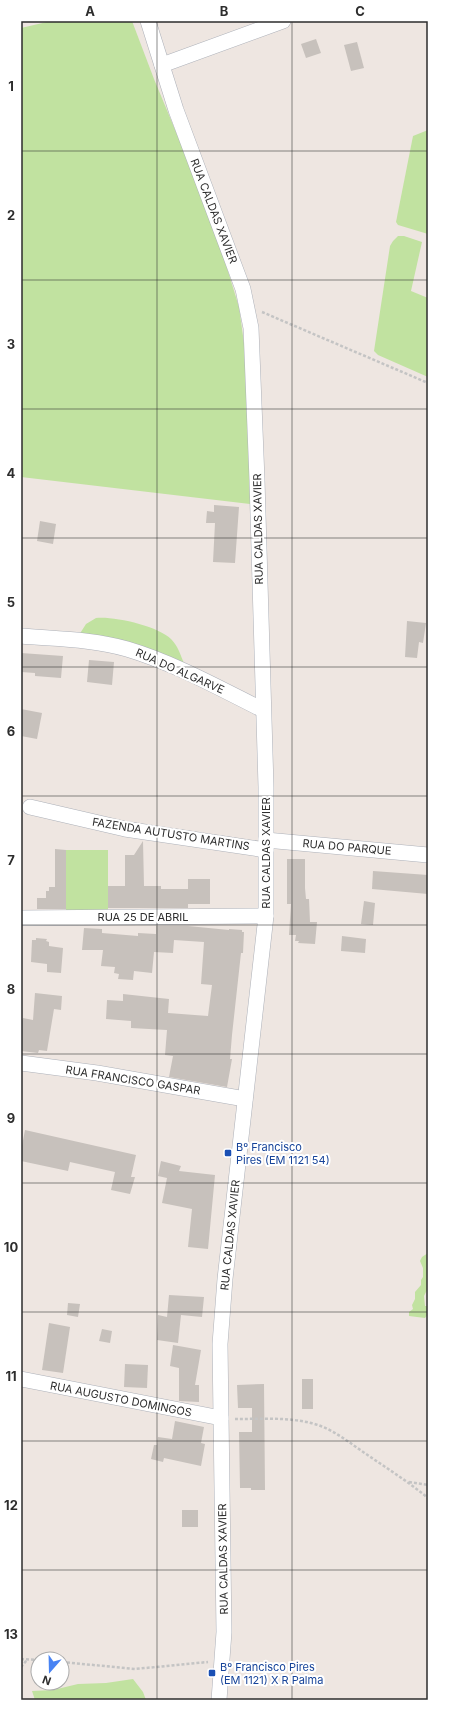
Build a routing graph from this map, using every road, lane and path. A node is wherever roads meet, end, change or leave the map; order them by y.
1 (148, 21) edge
2 (283, 21) edge
3 (162, 65) junction
4 (247, 306) junction
5 (428, 383) edge
6 (21, 636) edge
7 (263, 710) junction
8 (30, 808) dead end
9 (266, 845) junction
10 (428, 855) edge
11 (266, 916) junction
12 (21, 918) edge
13 (21, 1063) edge
14 (245, 1098) junction
15 (21, 1379) edge
16 (221, 1418) junction
17 (407, 1481) junction
18 (428, 1485) edge
19 (428, 1498) edge
20 (21, 1659) edge
21 (27, 1660) joint
22 (223, 1661) junction
23 (70, 1663) edge
24 (21, 1667) edge
25 (219, 1700) edge

1 - 3 street, RUA CALDAS XAVIER
2 - 3 street
3 - 4 street, RUA CALDAS XAVIER
4 - 5 path
4 - 7 street, RUA CALDAS XAVIER
6 - 7 street, RUA DO ALGARVE
7 - 9 street, RUA CALDAS XAVIER
8 - 9 street, FAZENDA AUTUSTO MARTINS
9 - 10 street, RUA DO PARQUE
9 - 11 street, RUA CALDAS XAVIER
11 - 12 street, RUA 25 DE ABRIL
11 - 14 street, RUA CALDAS XAVIER
13 - 14 street, RUA FRANCISCO GASPAR
14 - 16 street, RUA CALDAS XAVIER
15 - 16 street, RUA AUGUSTO DOMINGOS
16 - 17 path
16 - 22 street, RUA CALDAS XAVIER
17 - 18 path
17 - 19 path
20 - 21 path
21 - 24 path
22 - 23 path
22 - 25 street, RUA CALDAS XAVIER

